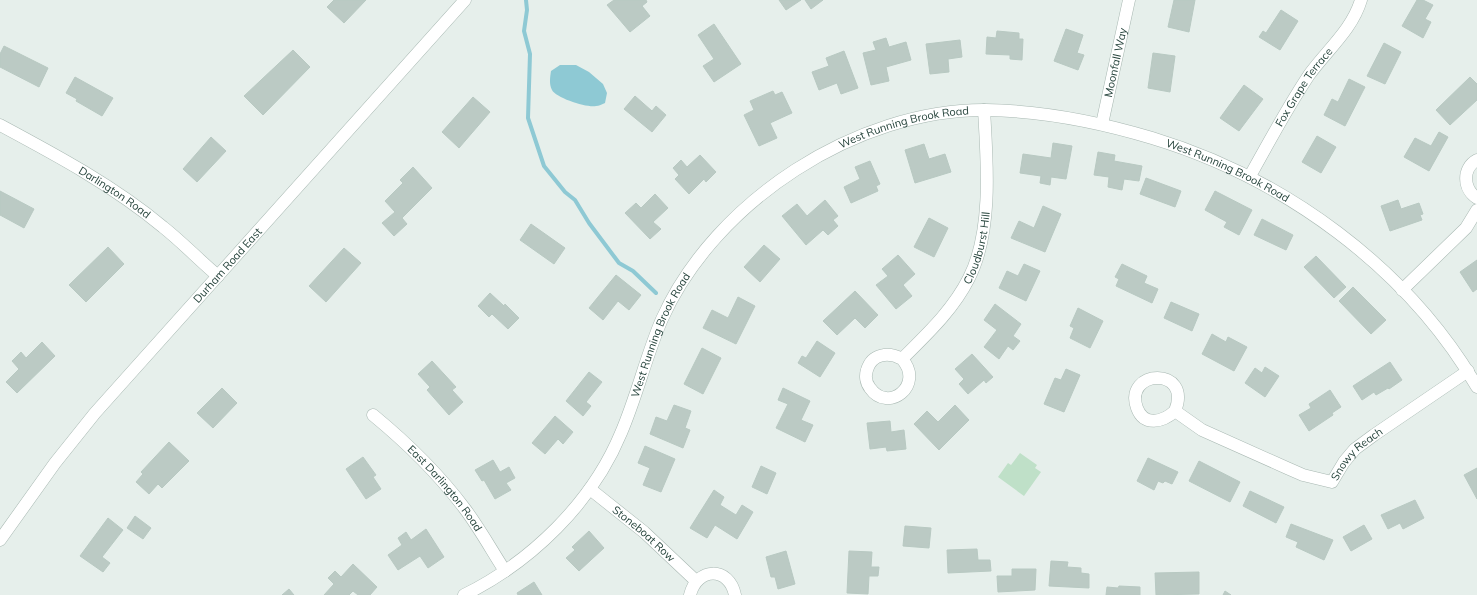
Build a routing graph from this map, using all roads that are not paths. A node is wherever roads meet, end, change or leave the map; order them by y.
1 (465, 0) edge
2 (1129, 0) edge
3 (1361, 0) edge
4 (984, 110) junction
5 (1102, 124) junction
6 (0, 125) edge
7 (1477, 160) edge
8 (1250, 176) junction
9 (1477, 198) edge
10 (1477, 210) edge
11 (218, 276) junction
12 (1402, 290) junction
13 (902, 359) dead end
14 (1468, 371) junction
15 (1477, 387) edge
16 (1175, 411) dead end
17 (373, 415) dead end
18 (590, 489) junction
19 (0, 540) edge
20 (505, 571) junction
21 (696, 581) junction
22 (464, 595) edge
23 (690, 595) edge
24 (735, 595) edge

1 - 11 street, Durham Road East
2 - 5 street, Moonfall Way
3 - 8 street, Fox Grape Terrace
4 - 5 street, West Running Brook Road
4 - 13 street, Cloudburst Hill
4 - 18 street, West Running Brook Road
5 - 8 street, West Running Brook Road
6 - 11 street, Darlington Road
7 - 9 street
8 - 12 street, West Running Brook Road
10 - 12 street
11 - 19 street, Durham Road East
12 - 14 street, West Running Brook Road
14 - 15 street, West Running Brook Road
14 - 16 street, Snowy Reach
17 - 20 street, East Darlington Road
18 - 20 street, West Running Brook Road
18 - 21 street, Stoneboat Row
20 - 22 street, West Running Brook Road
21 - 23 street
21 - 24 street

